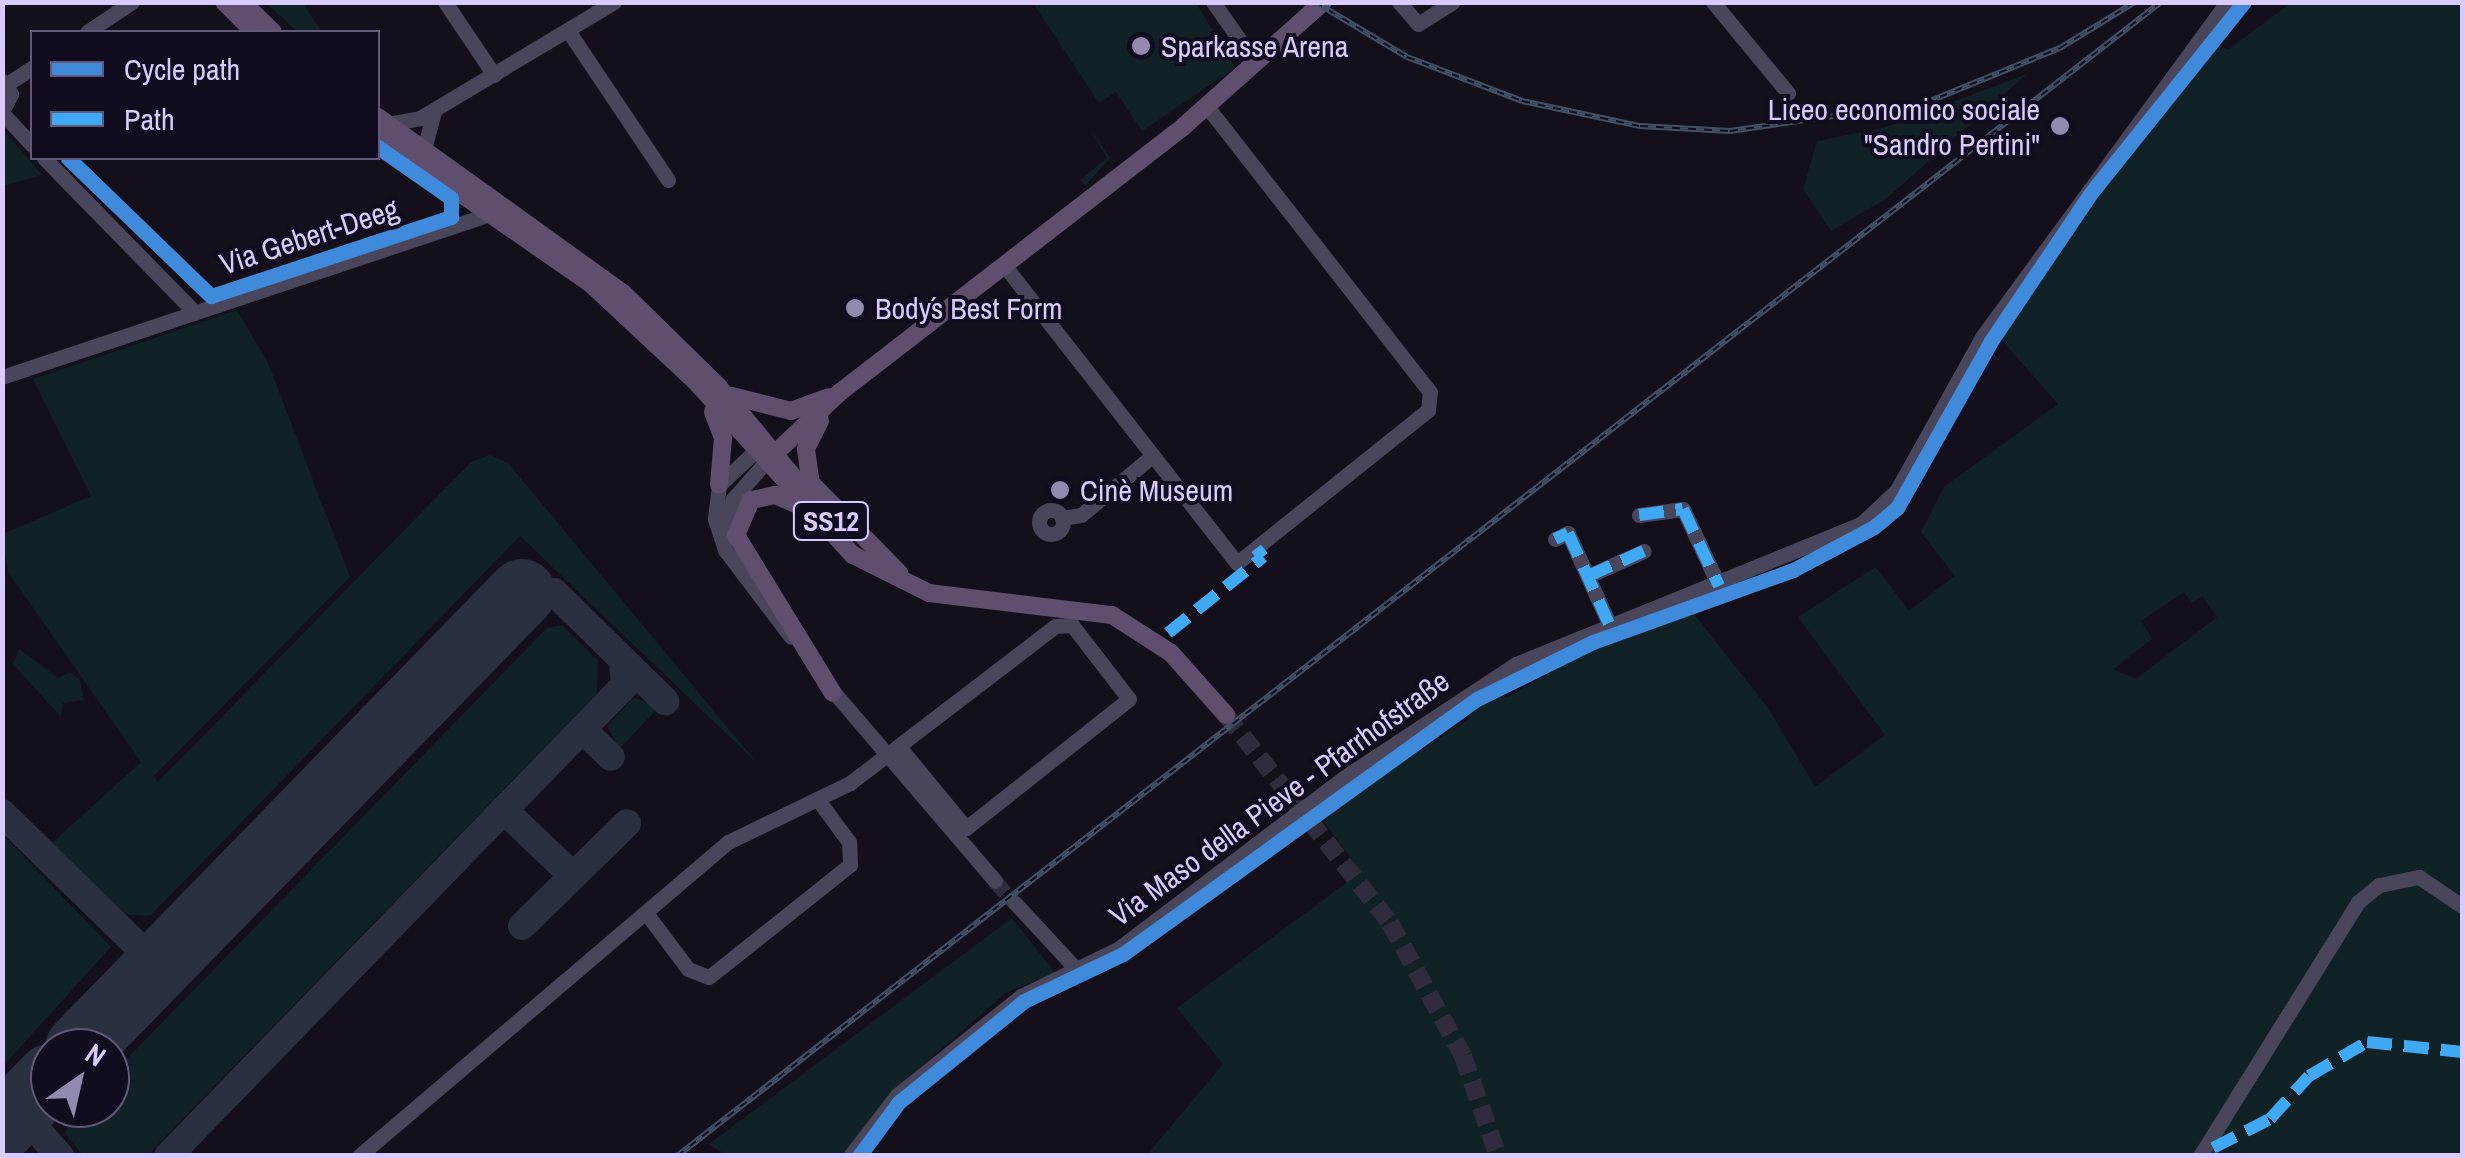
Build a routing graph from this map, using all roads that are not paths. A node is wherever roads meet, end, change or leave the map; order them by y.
1 (132, 2) edge
2 (224, 2) edge
3 (245, 2) edge
4 (445, 2) edge
5 (614, 2) edge
6 (1213, 2) edge
7 (1322, 2) edge
8 (1399, 2) edge
9 (1453, 2) edge
10 (1713, 2) edge
11 (2226, 2) edge
12 (90, 30) edge
13 (252, 30) edge
14 (271, 30) edge
15 (569, 32) junction
16 (1255, 62) junction
17 (30, 69) edge
18 (494, 75) junction
19 (5, 82) edge
20 (1788, 93) dead end
21 (1206, 105) junction
22 (434, 110) junction
23 (2, 112) edge
24 (381, 125) edge
25 (30, 143) edge
26 (424, 149) junction
27 (46, 160) edge
28 (668, 180) dead end
29 (493, 213) junction
30 (1004, 265) junction
31 (194, 312) junction
32 (2, 377) edge
33 (708, 385) junction
34 (839, 393) junction
35 (766, 452) junction
36 (1152, 456) junction
37 (720, 485) junction
38 (1639, 515) dead end
39 (1062, 518) dead end
40 (829, 534) junction
41 (720, 538) junction
42 (1555, 539) dead end
43 (1644, 551) dead end
44 (900, 574) junction
45 (1588, 576) junction
46 (1720, 586) junction
47 (955, 595) junction
48 (1609, 624) junction
49 (833, 692) junction
50 (1226, 715) tunnel mouth
51 (893, 754) junction
52 (818, 800) junction
53 (995, 881) tunnel mouth
54 (1014, 903) tunnel mouth
55 (2462, 906) edge
56 (646, 914) junction
57 (1078, 972) junction
58 (2207, 1152) edge
59 (359, 1156) edge
60 (850, 1156) edge

1 - 12 street
2 - 13 main road
3 - 14 main road
4 - 18 street
5 - 15 street
6 - 16 street
7 - 16 main road
8 - 9 street
10 - 20 street
11 - 46 street, Via Maso della Pieve - Pfarrhofstraße
15 - 18 street
15 - 28 street
16 - 21 main road
17 - 19 street
18 - 22 street
19 - 23 street
21 - 30 main road
21 - 36 street
22 - 24 street
22 - 26 street
23 - 25 street
24 - 26 main road
24 - 29 main road
26 - 33 main road
27 - 31 street
29 - 31 street
29 - 33 main road
30 - 34 main road
30 - 36 street
31 - 32 street
33 - 34 main road
33 - 35 main road
33 - 37 main road
34 - 35 main road
34 - 44 main road
35 - 37 street
35 - 40 main road
35 - 41 street
35 - 44 main road, SS12
36 - 39 street
37 - 41 street
38 - 46 street
40 - 47 main road, SS12
40 - 49 main road
41 - 49 street
42 - 45 street
43 - 45 street
44 - 47 main road, SS12
45 - 48 street
46 - 48 street, Via Maso della Pieve - Pfarrhofstraße
47 - 50 main road, SS12
48 - 57 street, Via Maso della Pieve - Pfarrhofstraße
49 - 51 street
51 - 51 street
51 - 52 street
51 - 53 street
52 - 56 street
52 - 56 street
54 - 57 street
55 - 58 street
56 - 59 street
57 - 60 street, Via Maso della Pieve - Pfarrhofstraße

